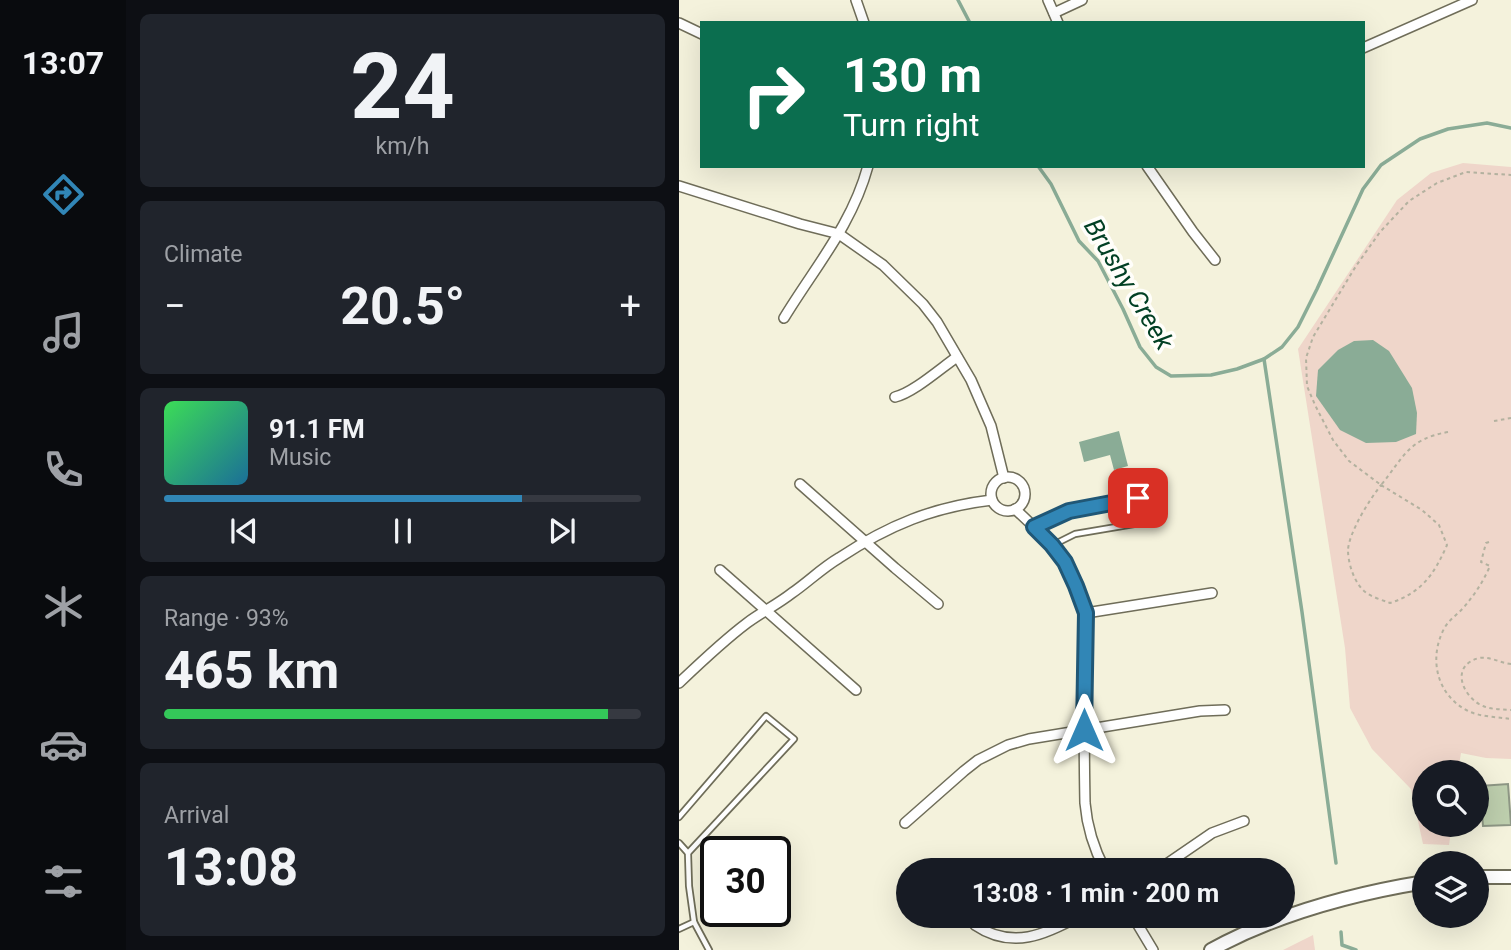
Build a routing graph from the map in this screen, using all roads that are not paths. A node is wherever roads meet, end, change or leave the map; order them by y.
1 (856, 0) edge
2 (1048, 0) edge
3 (1082, 0) edge
4 (1472, 0) edge
5 (1053, 13) junction
6 (863, 21) edge
7 (1057, 21) edge
8 (679, 23) edge
9 (700, 33) edge
10 (1365, 47) edge
11 (867, 168) edge
12 (1148, 168) edge
13 (679, 186) edge
14 (839, 234) junction
15 (1216, 260) dead end
16 (784, 318) dead end
17 (957, 357) junction
18 (895, 397) dead end
19 (1004, 478) junction
20 (800, 484) dead end
21 (992, 499) junction
22 (1015, 509) junction
23 (1034, 527) junction
24 (865, 542) junction
25 (1052, 545) junction
26 (720, 570) dead end
27 (1212, 593) dead end
28 (938, 604) dead end
29 (767, 610) junction
30 (1086, 613) junction
31 (679, 683) edge
32 (856, 690) dead end
33 (1225, 710) dead end
34 (1084, 730) junction
35 (679, 817) edge
36 (1244, 821) dead end
37 (905, 823) dead end
38 (679, 843) edge
39 (688, 853) junction
40 (1100, 858) edge
41 (1176, 858) edge
42 (1489, 877) edge
43 (1511, 877) edge
44 (1412, 884) edge
45 (694, 922) junction
46 (980, 928) edge
47 (1056, 928) edge
48 (1140, 928) edge
49 (679, 929) edge
50 (709, 950) edge
51 (1153, 950) edge
52 (1211, 950) edge

1 - 6 street
2 - 5 street
3 - 5 street
4 - 10 street
5 - 7 street
8 - 9 street
11 - 14 street
12 - 15 street
13 - 14 street
14 - 16 street
14 - 17 street
17 - 18 street
17 - 19 street
19 - 21 street
19 - 22 street
20 - 24 street
21 - 22 street
21 - 24 street
22 - 23 street
23 - 25 street
23 - 25 lane
24 - 28 street
24 - 29 street
25 - 30 street
26 - 29 street
27 - 30 street
29 - 31 street
29 - 32 street
30 - 34 street
33 - 34 street
34 - 37 street
34 - 40 street
35 - 39 lane
36 - 41 street
38 - 39 lane
39 - 45 lane
42 - 43 main road
44 - 52 main road
45 - 49 lane
45 - 50 lane
46 - 47 street
48 - 51 street

